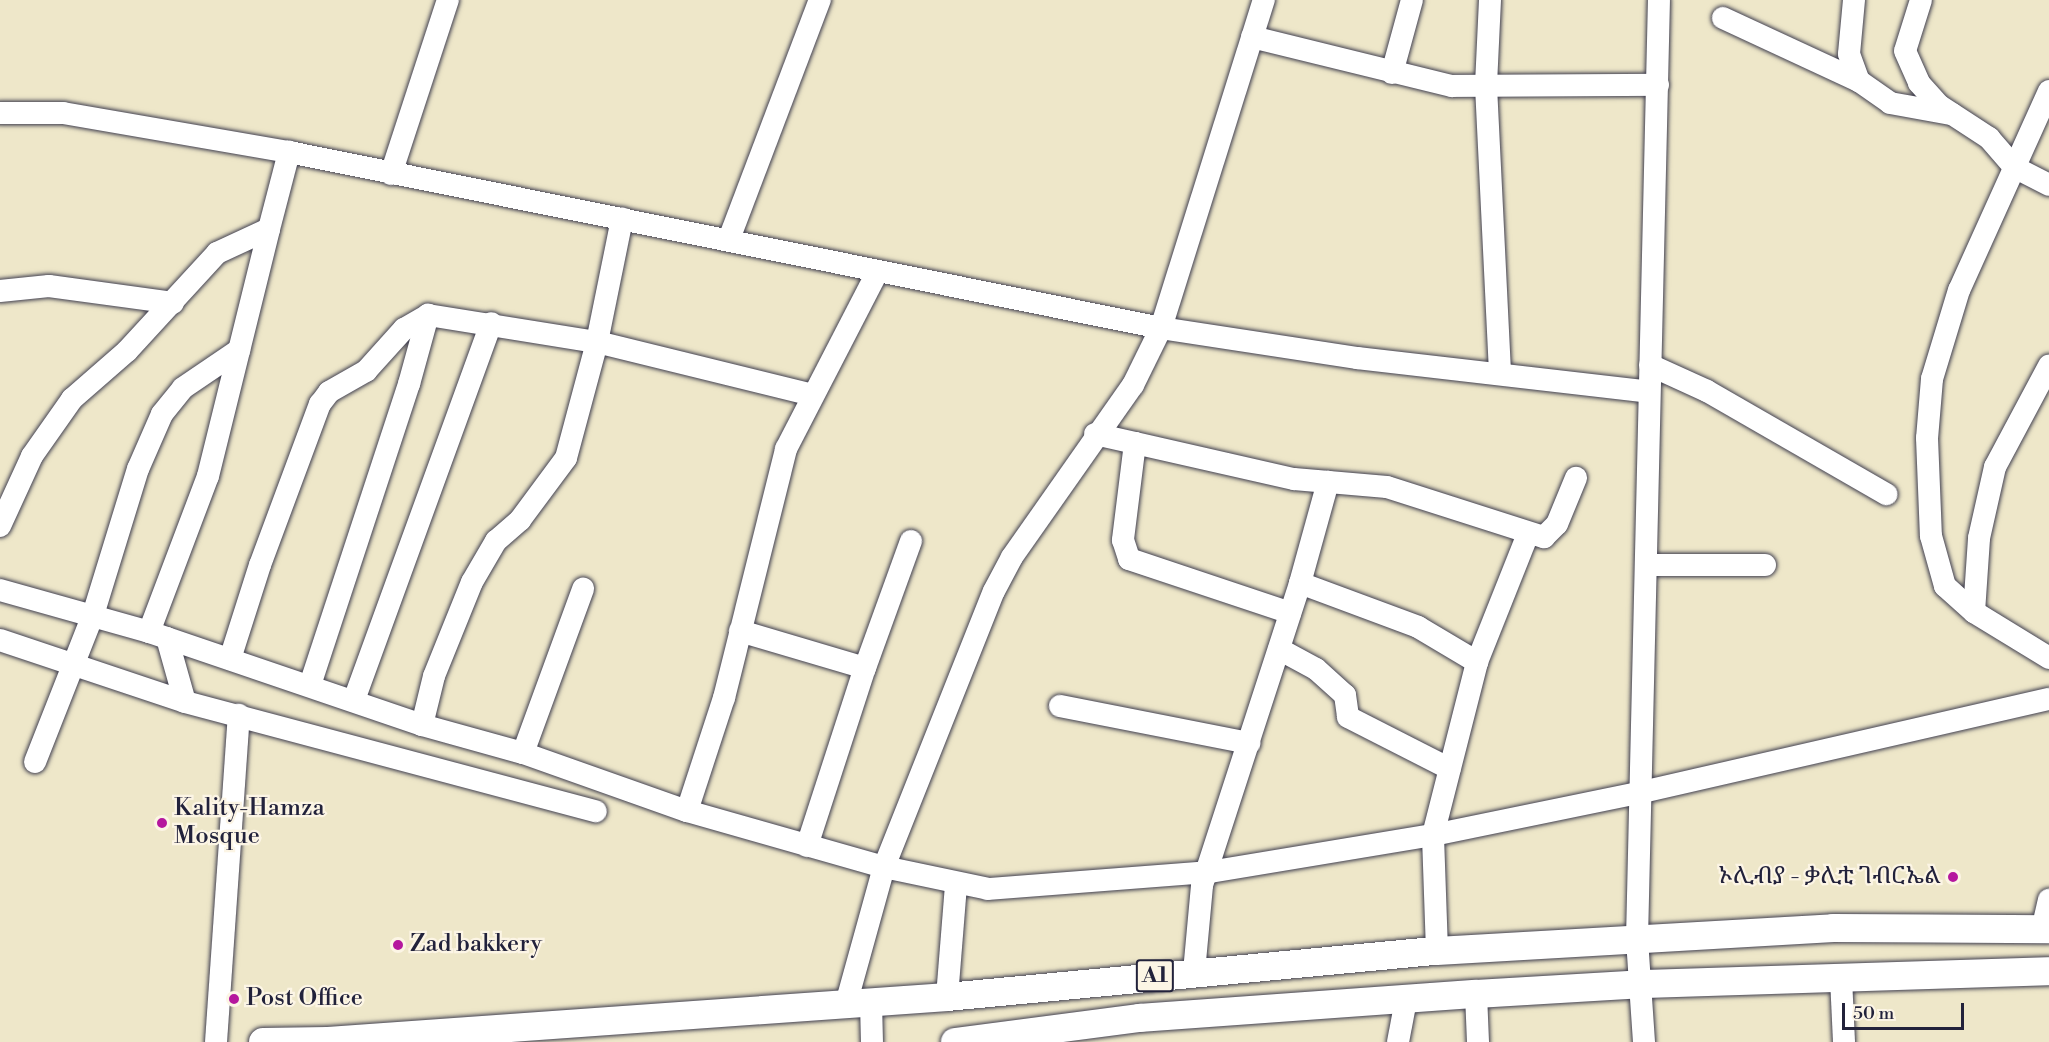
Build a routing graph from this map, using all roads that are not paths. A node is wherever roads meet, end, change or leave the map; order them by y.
1 (448, 0) edge
2 (820, 0) edge
3 (1264, 0) edge
4 (1412, 0) edge
5 (1490, 0) edge
6 (1659, 0) edge
7 (1854, 0) edge
8 (1921, 0) edge
9 (1723, 18) dead end
10 (1252, 37) junction
11 (1392, 73) junction
12 (1860, 81) junction
13 (1658, 85) junction
14 (1486, 86) junction
15 (2049, 91) edge
16 (0, 113) edge
17 (1954, 114) junction
18 (289, 152) junction
19 (2014, 167) junction
20 (391, 174) junction
21 (2049, 185) edge
22 (622, 219) junction
23 (269, 229) junction
24 (729, 239) junction
25 (878, 271) junction
26 (0, 291) edge
27 (173, 303) junction
28 (428, 315) junction
29 (491, 323) junction
30 (1161, 328) junction
31 (597, 342) junction
32 (239, 350) junction
33 (1650, 365) junction
34 (2049, 366) edge
35 (1500, 373) junction
36 (1649, 392) junction
37 (812, 395) junction
38 (1095, 434) junction
39 (1135, 443) junction
40 (1576, 478) dead end
41 (1328, 482) junction
42 (1886, 494) dead end
43 (0, 526) edge
44 (1528, 534) junction
45 (911, 542) dead end
46 (1646, 565) junction
47 (1765, 565) dead end
48 (1300, 583) junction
49 (583, 589) dead end
50 (0, 590) edge
51 (1974, 612) junction
52 (1290, 613) junction
53 (93, 615) junction
54 (740, 631) junction
55 (158, 635) junction
56 (0, 640) edge
57 (1279, 649) junction
58 (2049, 658) edge
59 (230, 659) junction
60 (1478, 662) junction
61 (70, 665) junction
62 (865, 668) junction
63 (310, 685) junction
64 (2049, 699) edge
65 (354, 700) junction
66 (185, 702) junction
67 (1060, 706) dead end
68 (239, 715) junction
69 (422, 725) junction
70 (1249, 743) junction
71 (523, 753) junction
72 (35, 762) dead end
73 (1450, 769) junction
74 (1642, 792) junction
75 (596, 811) dead end
76 (687, 811) junction
77 (1433, 835) junction
78 (807, 846) junction
79 (884, 867) junction
80 (1209, 872) junction
81 (956, 884) junction
82 (2049, 900) edge
83 (2045, 930) edge
84 (1637, 939) junction
85 (1437, 951) junction
86 (2049, 971) edge
87 (1194, 972) junction
88 (1841, 978) junction
89 (1643, 984) junction
90 (1476, 994) junction
91 (947, 997) junction
92 (1406, 1000) junction
93 (858, 1003) junction
94 (328, 1041) edge
95 (216, 1042) edge
96 (263, 1042) edge
97 (872, 1042) edge
98 (955, 1042) edge
99 (1398, 1042) edge
100 (1478, 1042) edge
101 (1644, 1042) edge
102 (1844, 1042) edge

1 - 20 street
2 - 24 street
3 - 10 street
4 - 11 street
5 - 14 street
6 - 13 street
7 - 12 street
8 - 17 street
9 - 12 street
10 - 11 street
10 - 30 street
11 - 14 street
12 - 17 street
13 - 14 street
13 - 33 street
14 - 35 street
15 - 19 street
16 - 18 street
17 - 19 street
18 - 20 street
18 - 23 street
19 - 21 street
19 - 51 street
20 - 22 street
22 - 24 street
22 - 31 street
23 - 27 street
23 - 32 street
24 - 25 street
25 - 30 street
25 - 37 street
26 - 27 street
27 - 43 street
28 - 29 street
28 - 59 street
28 - 63 street
29 - 31 street
29 - 65 street
30 - 35 street
30 - 38 street
31 - 37 street
31 - 69 street
32 - 53 street
32 - 55 street
33 - 36 street
33 - 42 street
34 - 51 street
35 - 36 street
36 - 46 street
37 - 54 street
38 - 39 street
38 - 79 street
39 - 41 street
39 - 52 street
40 - 44 street
41 - 44 street
41 - 48 street
44 - 60 street
45 - 62 street
46 - 47 street
46 - 74 street
48 - 52 street
48 - 60 street
49 - 71 street
50 - 53 street
51 - 58 street
52 - 57 street
53 - 55 street
53 - 61 street
54 - 62 street
54 - 76 street
55 - 59 street
55 - 66 street
56 - 61 street
57 - 70 street
57 - 73 street
59 - 63 street
60 - 73 street
61 - 66 street
61 - 72 street
62 - 78 street
63 - 65 street
64 - 74 street
65 - 69 street
66 - 68 street
67 - 70 street
68 - 75 street
68 - 95 street
69 - 71 street
70 - 80 street
71 - 76 street
73 - 77 street
74 - 77 street
74 - 84 street
76 - 78 street
77 - 80 street
77 - 85 street
78 - 79 street
79 - 81 street
79 - 93 street
80 - 81 street
80 - 87 street
81 - 91 street
82 - 83 street
83 - 84 main road, A1
84 - 85 main road, A1
84 - 89 street
85 - 87 main road, A1
86 - 88 main road, A1
87 - 91 main road, A1
88 - 89 main road, A1
88 - 102 street
89 - 90 main road, A1
89 - 101 street
90 - 92 main road, A1
90 - 100 street
91 - 93 main road, A1
92 - 98 main road, A1
92 - 99 street
93 - 94 main road, A1
93 - 97 street
94 - 96 main road, A1

